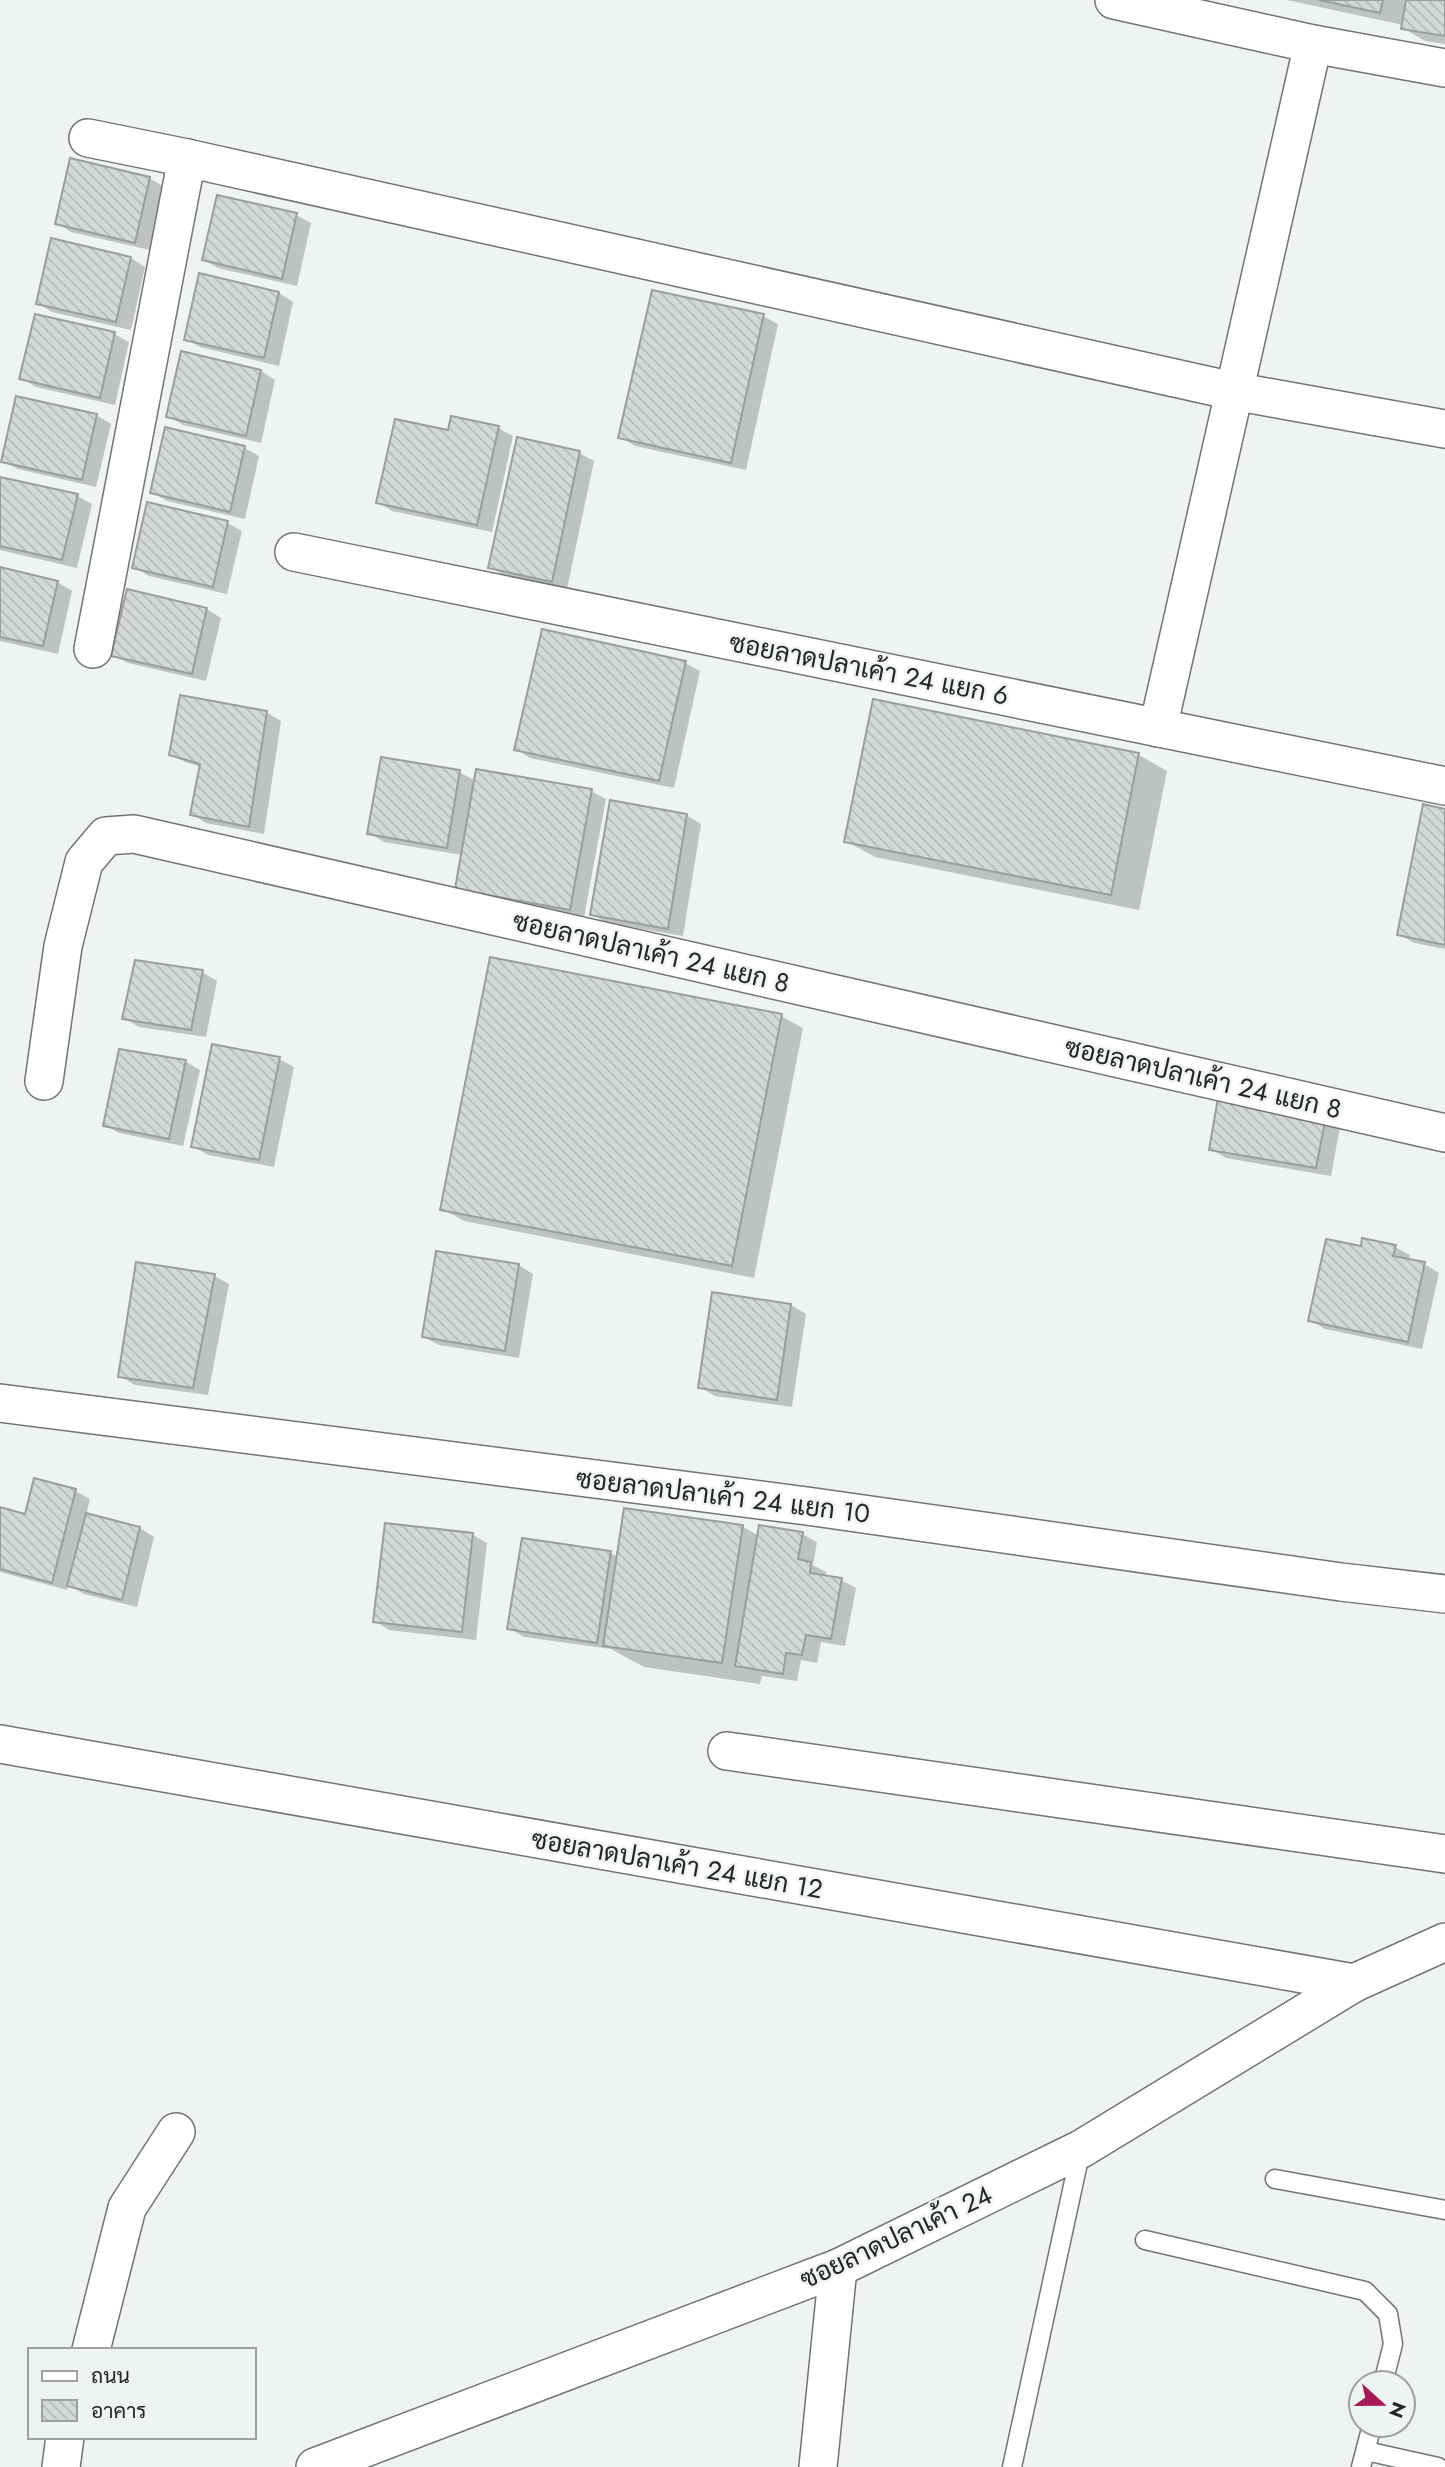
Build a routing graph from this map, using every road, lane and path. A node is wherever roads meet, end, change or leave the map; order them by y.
1 (1114, 0) edge
2 (1313, 44) junction
3 (1445, 68) edge
4 (88, 138) dead end
5 (187, 158) junction
6 (1233, 391) junction
7 (1445, 429) edge
8 (294, 552) dead end
9 (93, 649) dead end
10 (1158, 728) junction
11 (1445, 786) edge
12 (44, 1082) dead end
13 (1445, 1133) edge
14 (0, 1403) edge
15 (1445, 1594) edge
16 (0, 1744) edge
17 (727, 1751) dead end
18 (1445, 1854) edge
19 (1445, 1942) edge
20 (1354, 1983) junction
21 (176, 2132) dead end
22 (1081, 2149) junction
23 (1275, 2179) dead end
24 (1445, 2210) edge
25 (1145, 2240) dead end
26 (838, 2268) junction
27 (92, 2348) edge
28 (1387, 2369) edge
29 (65, 2439) edge
30 (1369, 2439) edge
31 (1364, 2459) edge
32 (61, 2467) edge
33 (315, 2467) edge
34 (818, 2467) edge
35 (1012, 2467) edge
36 (1438, 2467) edge

1 - 2 street
2 - 3 street
2 - 6 street
4 - 5 street
5 - 6 street
5 - 9 street
6 - 7 street
6 - 10 street
8 - 10 street, ซอยลาดปลาเค้า 24 แยก 6
10 - 11 street, ซอยลาดปลาเค้า 24 แยก 6
12 - 13 street, ซอยลาดปลาเค้า 24 แยก 8
14 - 15 street, ซอยลาดปลาเค้า 24 แยก 10
16 - 20 street, ซอยลาดปลาเค้า 24 แยก 12
17 - 18 street
19 - 20 street, ซอยลาดปลาเค้า 24
20 - 22 street, ซอยลาดปลาเค้า 24
21 - 27 street
22 - 26 street, ซอยลาดปลาเค้า 24
22 - 35 lane
23 - 24 lane
25 - 28 lane
26 - 33 street, ซอยลาดปลาเค้า 24
26 - 34 street
29 - 32 street
30 - 31 lane
31 - 36 lane

